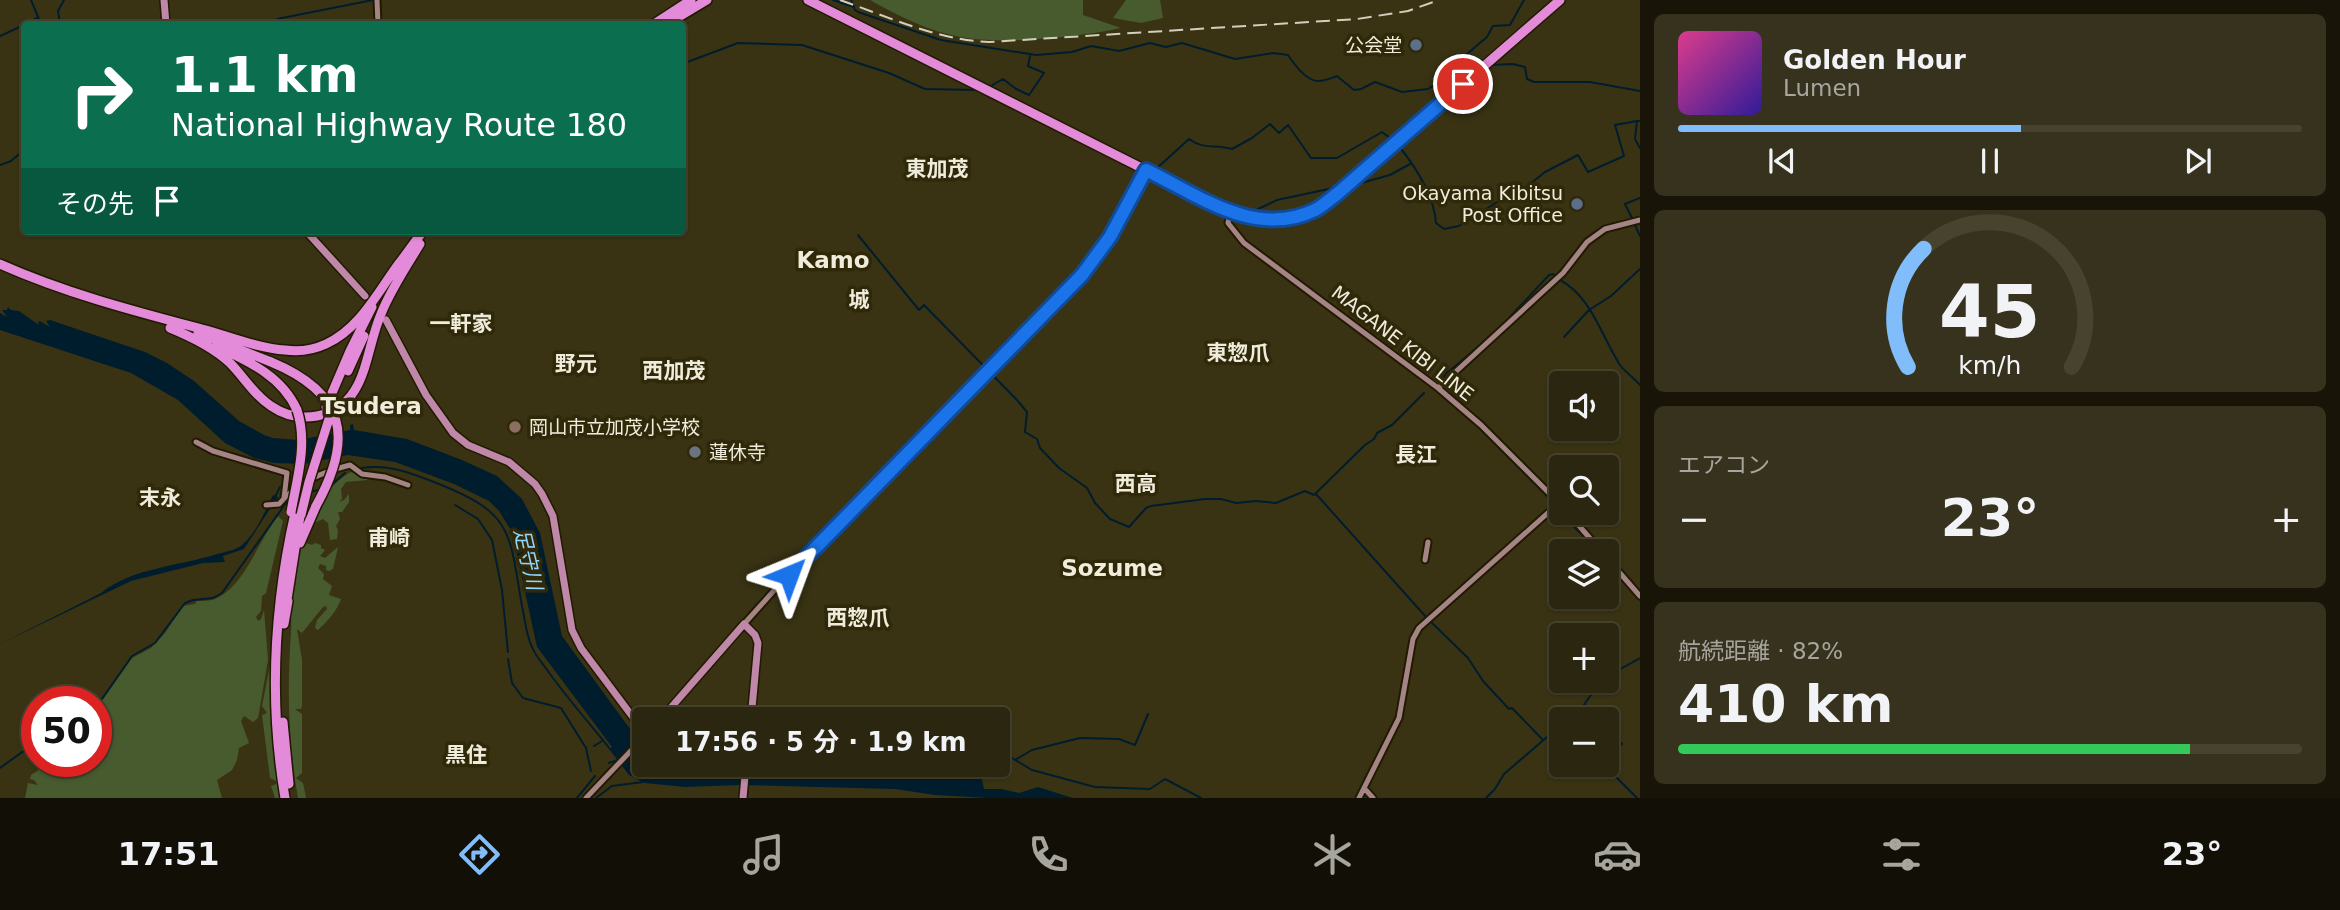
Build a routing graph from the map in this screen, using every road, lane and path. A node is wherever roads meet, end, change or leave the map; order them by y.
1 (164, 0) edge
2 (377, 0) edge
3 (691, 0) edge
4 (707, 0) edge
5 (807, 0) edge
6 (1560, 0) edge
7 (166, 21) edge
8 (378, 21) edge
9 (659, 21) edge
10 (672, 21) edge
11 (1146, 170) junction
12 (1230, 212) junction
13 (1640, 220) edge
14 (310, 235) edge
15 (421, 235) edge
16 (427, 235) edge
17 (0, 264) edge
18 (404, 265) junction
19 (0, 270) edge
20 (365, 296) dead end
21 (147, 315) junction
22 (386, 320) dead end
23 (170, 328) junction
24 (1438, 388) junction
25 (196, 442) dead end
26 (408, 485) dead end
27 (1549, 493) edge
28 (284, 498) junction
29 (267, 505) dead end
30 (295, 513) junction
31 (1549, 514) edge
32 (1578, 525) edge
33 (1591, 539) edge
34 (1428, 541) dead end
35 (1425, 560) dead end
36 (1619, 572) edge
37 (1640, 596) edge
38 (284, 624) junction
39 (744, 624) junction
40 (671, 707) edge
41 (752, 707) edge
42 (632, 720) edge
43 (632, 748) edge
44 (1364, 788) junction
45 (285, 798) edge
46 (292, 798) edge
47 (586, 798) edge
48 (1359, 798) edge
49 (1373, 798) edge

1 - 7 main road
2 - 8 main road
3 - 9 highway
4 - 10 highway
5 - 11 highway
6 - 12 highway
11 - 12 highway
11 - 39 main road
12 - 24 main road, MAGANE KIBI LINE
13 - 24 main road
14 - 20 main road
15 - 18 highway
16 - 18 highway
17 - 21 highway
18 - 21 highway
18 - 23 highway
18 - 30 highway, bridge
18 - 30 highway, bridge
19 - 23 highway
21 - 38 highway, bridge
22 - 42 main road
23 - 30 highway, bridge
24 - 27 main road, MAGANE KIBI LINE
25 - 28 main road
26 - 28 main road
28 - 29 main road
30 - 38 highway
30 - 45 highway
31 - 44 main road
32 - 33 main road
34 - 35 main road
36 - 37 main road
38 - 46 highway
39 - 40 main road
39 - 41 main road
43 - 47 main road
44 - 48 main road
44 - 49 main road

